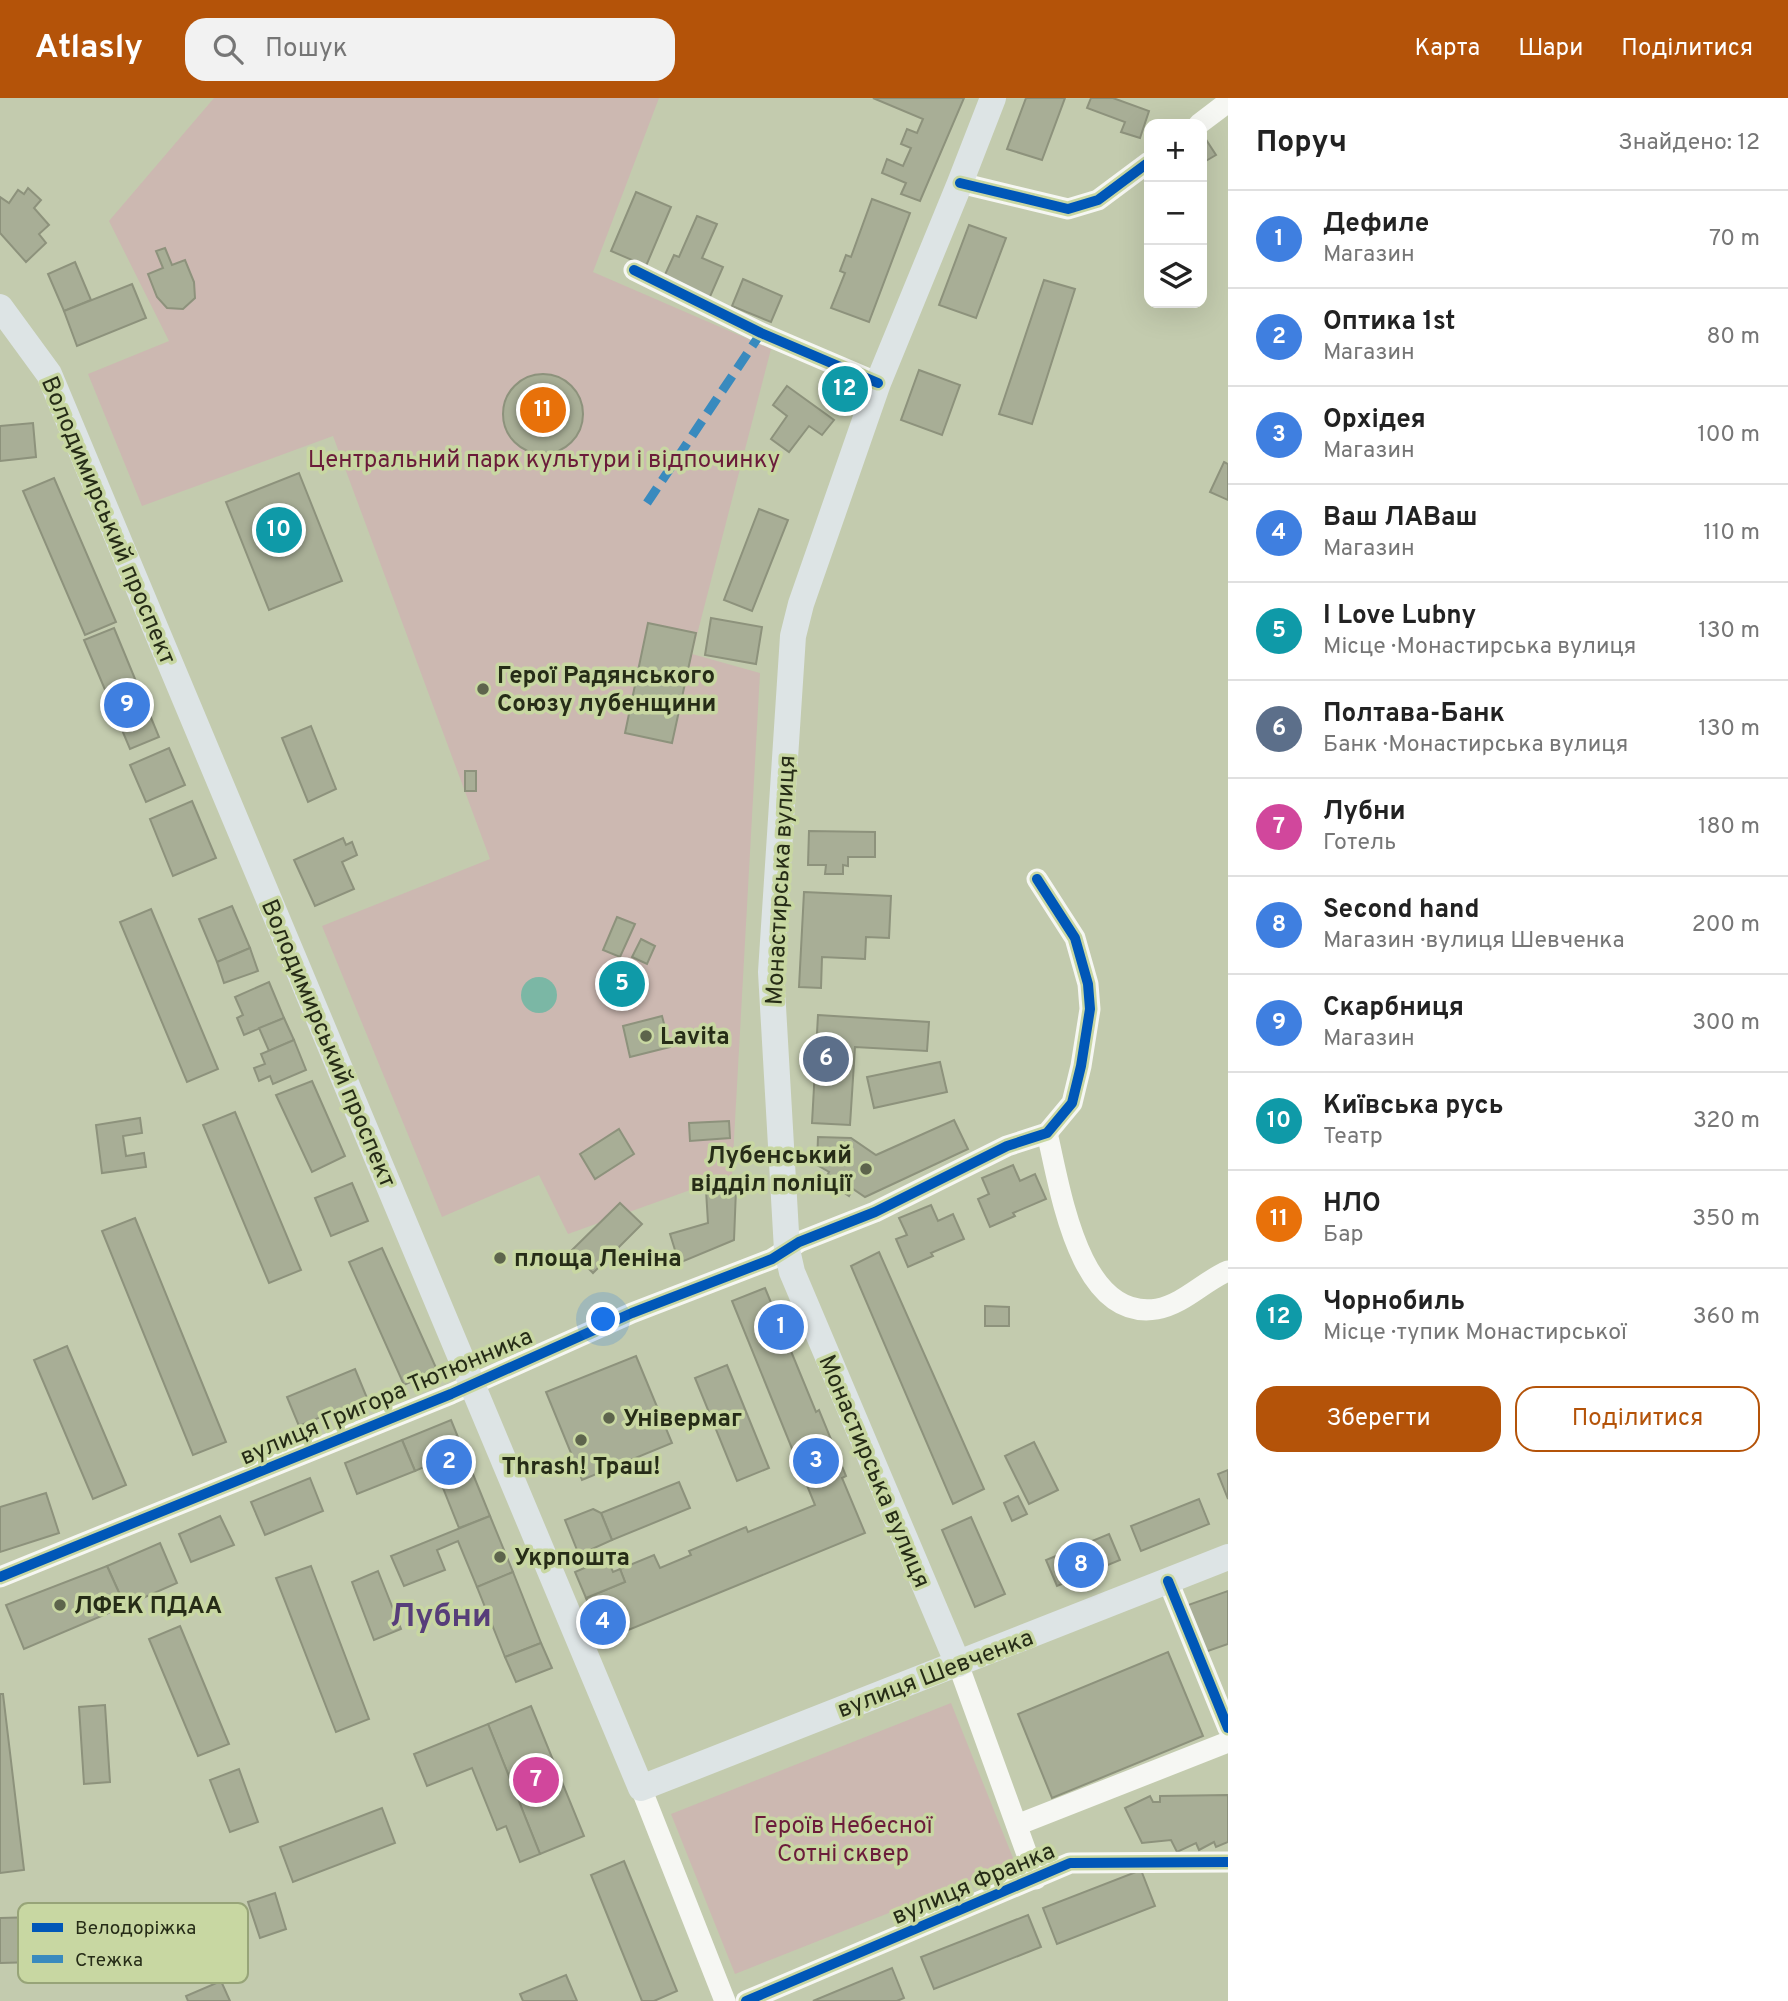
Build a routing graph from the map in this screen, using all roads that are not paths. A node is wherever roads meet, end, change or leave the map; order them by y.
1 (993, 98) edge
2 (1228, 102) edge
3 (1206, 119) edge
4 (1144, 166) edge
5 (960, 183) junction
6 (634, 270) dead end
7 (0, 307) edge
8 (878, 383) junction
9 (1038, 879) dead end
10 (1047, 1133) junction
11 (787, 1250) junction
12 (1228, 1258) edge
13 (1220, 1274) edge
14 (472, 1385) junction
15 (1228, 1557) edge
16 (0, 1577) edge
17 (1168, 1581) junction
18 (958, 1664) junction
19 (1228, 1728) edge
20 (1228, 1742) edge
21 (641, 1788) junction
22 (1017, 1825) junction
23 (1228, 1862) edge
24 (1036, 1879) junction
25 (725, 2001) edge
26 (746, 2001) edge

1 - 5 main road, Монастирська вулиця
2 - 3 street
4 - 5 street
5 - 8 main road, Монастирська вулиця
6 - 8 street
7 - 14 main road, Володимирський проспект
8 - 11 main road, Монастирська вулиця
9 - 10 street
10 - 11 street, вулиця Григора Тютюнника
10 - 13 street
11 - 14 street, вулиця Григора Тютюнника
11 - 18 main road, Монастирська вулиця
12 - 13 street
14 - 16 street, вулиця Григора Тютюнника
14 - 21 main road, Володимирський проспект
15 - 17 main road, вулиця Шевченка
17 - 18 main road, вулиця Шевченка
17 - 19 street
18 - 21 main road, вулиця Шевченка
18 - 22 street
20 - 22 street
21 - 25 street
22 - 24 street
23 - 24 street, вулиця Франка
24 - 26 street, вулиця Франка

